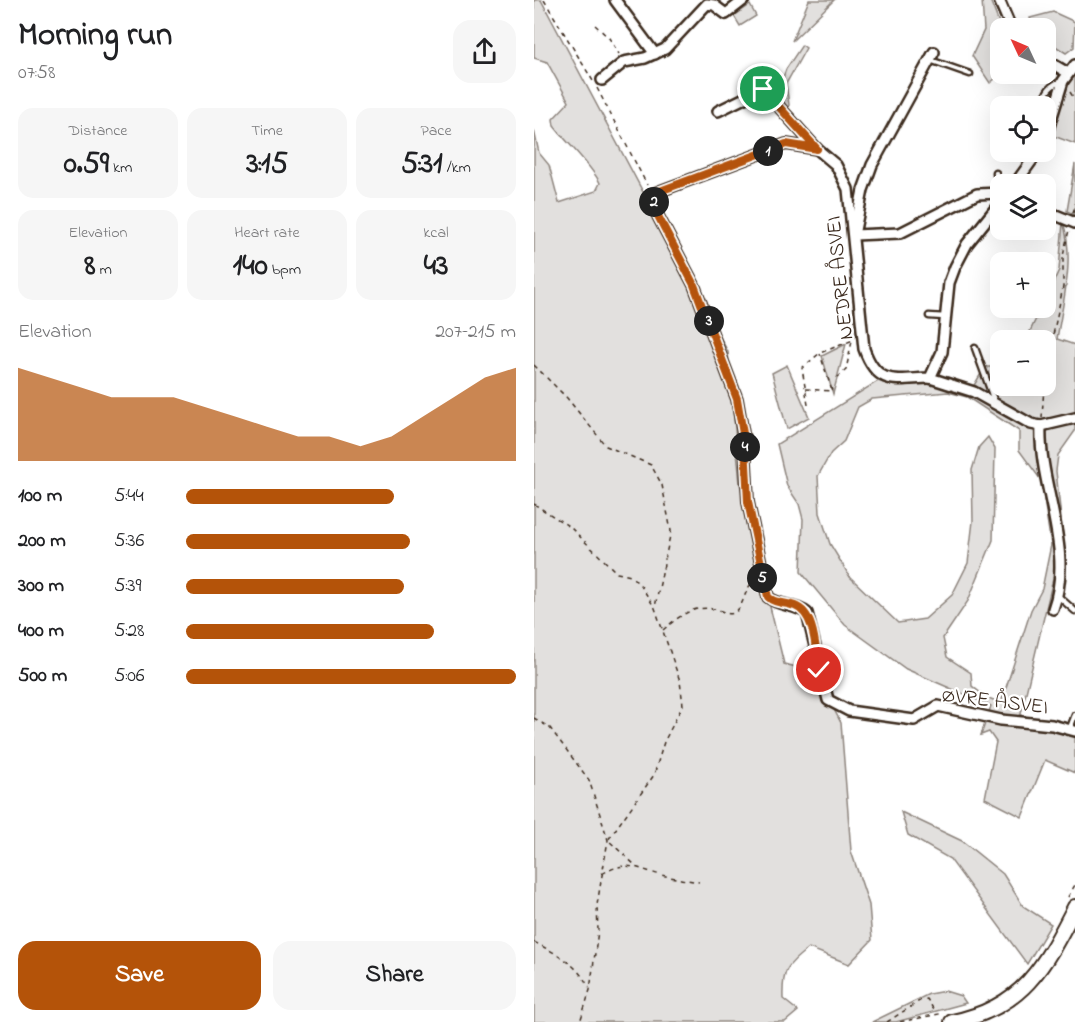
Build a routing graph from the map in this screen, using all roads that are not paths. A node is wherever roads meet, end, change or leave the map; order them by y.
1 (615, 0) edge
2 (744, 0) edge
3 (999, 0) edge
4 (1007, 18) edge
5 (655, 54) junction
6 (932, 56) joint
7 (1075, 65) edge
8 (1056, 68) edge
9 (970, 74) dead end
10 (1066, 77) junction
11 (602, 80) dead end
12 (1045, 96) edge
13 (1056, 106) edge
14 (717, 111) dead end
15 (817, 149) junction
16 (990, 193) edge
17 (1056, 215) edge
18 (990, 216) edge
19 (1073, 222) edge
20 (854, 235) junction
21 (929, 316) dead end
22 (945, 316) junction
23 (975, 348) dead end
24 (930, 378) junction
25 (995, 403) junction
26 (1075, 417) edge
27 (1041, 426) junction
28 (1058, 596) junction
29 (1053, 609) dead end
30 (1075, 611) edge
31 (1075, 715) edge
32 (1073, 729) edge
33 (1071, 904) edge
34 (951, 1017) edge
35 (982, 1018) edge

1 - 5 street
2 - 5 street
3 - 4 street
5 - 11 street
6 - 9 lane
6 - 20 street
7 - 10 street
8 - 10 street
10 - 12 lane
10 - 13 street
14 - 15 street, NEDRE ÅSVEI
15 - 20 street, NEDRE ÅSVEI
15 - 32 street, ØVRE ÅSVEI
16 - 20 street
17 - 19 street
18 - 22 street
20 - 24 street, NEDRE ÅSVEI
21 - 22 lane
22 - 24 street
23 - 25 lane
24 - 25 street
25 - 27 street
26 - 27 street
27 - 28 street
28 - 29 street
28 - 30 lane
31 - 32 lane
33 - 35 main road
34 - 35 main road

